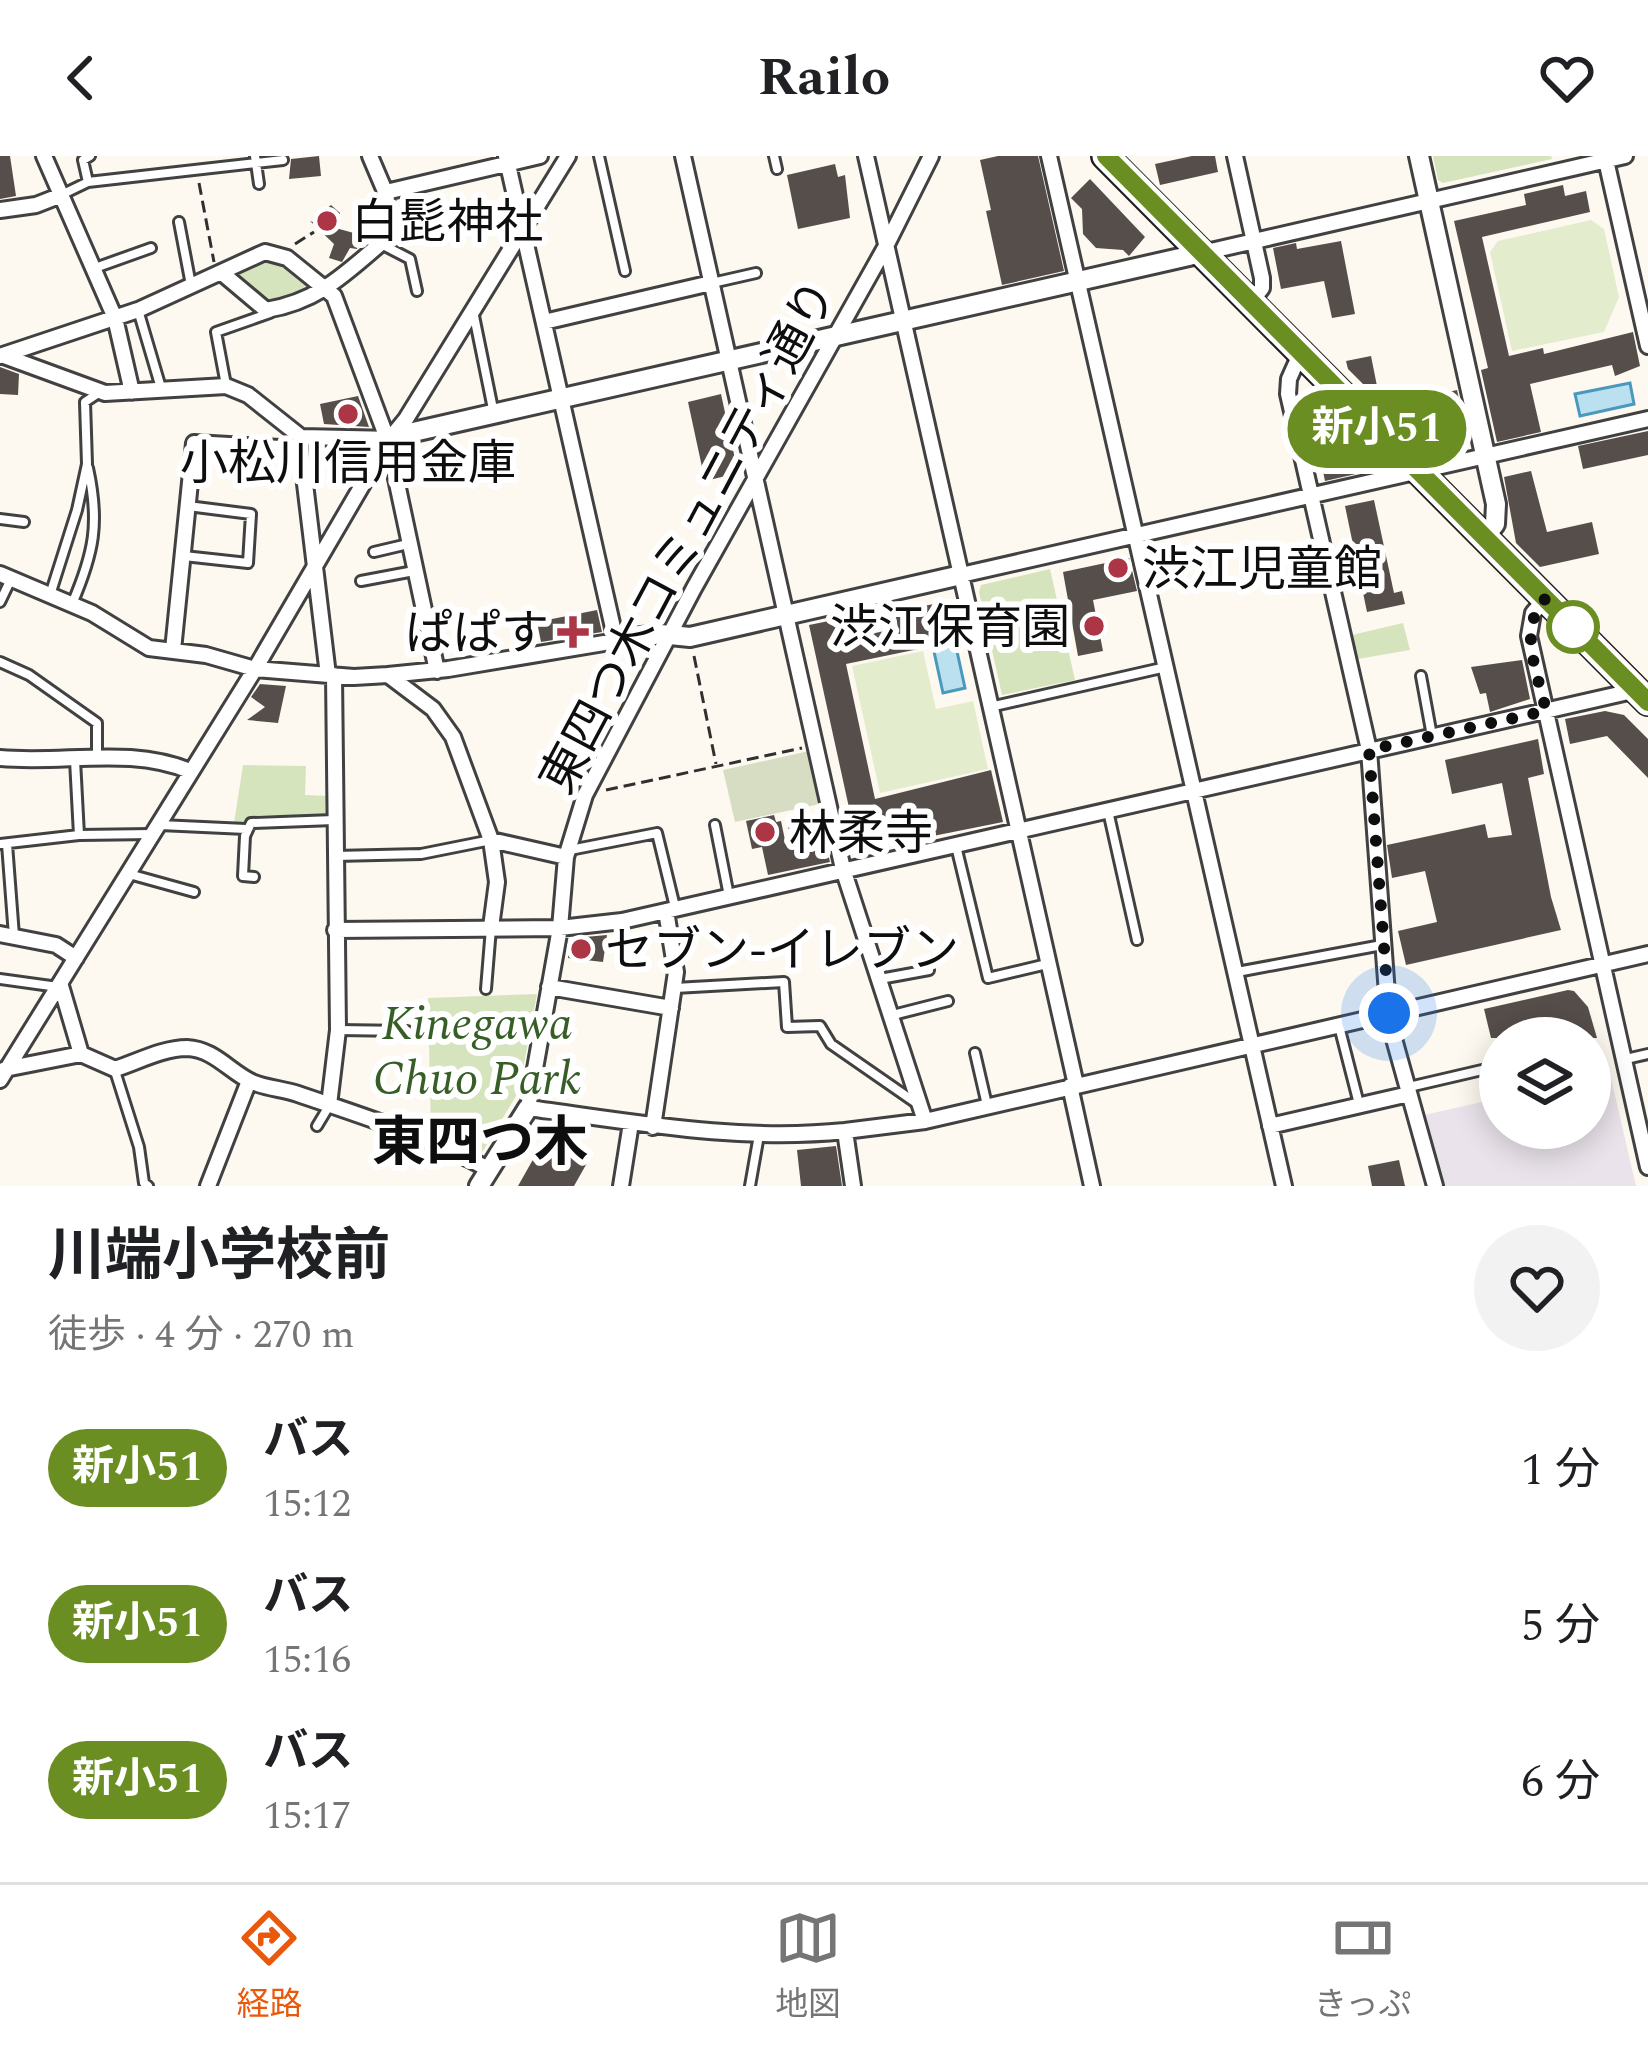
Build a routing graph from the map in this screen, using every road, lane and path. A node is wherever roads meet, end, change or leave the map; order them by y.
1 (44, 156) edge
2 (90, 156) edge
3 (370, 156) edge
4 (540, 156) edge
5 (568, 156) edge
6 (599, 156) edge
7 (683, 156) edge
8 (774, 156) edge
9 (866, 156) edge
10 (931, 156) edge
11 (1049, 156) edge
12 (1106, 156) edge
13 (1234, 156) edge
14 (1419, 156) edge
15 (1625, 156) edge
16 (1605, 158) edge
17 (507, 159) edge
18 (255, 160) edge
19 (283, 160) dead end
20 (777, 169) dead end
21 (197, 171) junction
22 (88, 182) junction
23 (259, 184) dead end
24 (386, 192) junction
25 (59, 196) junction
26 (1430, 203) junction
27 (0, 210) edge
28 (179, 222) dead end
29 (523, 230) junction
30 (314, 232) dead end
31 (1254, 242) junction
32 (380, 244) junction
33 (886, 246) junction
34 (151, 248) dead end
35 (278, 253) junction
36 (1202, 253) junction
37 (95, 268) junction
38 (625, 272) dead end
39 (756, 273) dead end
40 (219, 274) junction
41 (1078, 282) junction
42 (711, 283) junction
43 (192, 286) junction
44 (327, 290) junction
45 (417, 291) dead end
46 (1251, 302) junction
47 (276, 308) junction
48 (137, 310) junction
49 (473, 310) junction
50 (116, 318) junction
51 (544, 322) junction
52 (903, 322) junction
53 (837, 336) junction
54 (1648, 346) edge
55 (1301, 352) junction
56 (2, 356) edge
57 (728, 361) junction
58 (226, 386) junction
59 (161, 389) junction
60 (131, 392) junction
61 (105, 393) junction
62 (561, 400) junction
63 (494, 414) junction
64 (1648, 419) edge
65 (409, 433) joint
66 (300, 442) junction
67 (388, 442) junction
68 (1487, 456) junction
69 (87, 464) junction
70 (1418, 472) junction
71 (755, 478) junction
72 (1311, 495) junction
73 (188, 506) junction
74 (0, 520) edge
75 (24, 522) dead end
76 (1137, 535) junction
77 (1485, 537) junction
78 (409, 544) junction
79 (374, 552) dead end
80 (183, 556) junction
81 (315, 566) junction
82 (414, 572) junction
83 (961, 575) junction
84 (6, 576) edge
85 (361, 581) dead end
86 (50, 597) junction
87 (1545, 599) junction
88 (0, 602) edge
89 (71, 605) junction
90 (786, 616) junction
91 (680, 637) junction
92 (616, 641) junction
93 (173, 650) junction
94 (0, 662) edge
95 (1167, 666) junction
96 (255, 669) junction
97 (436, 671) junction
98 (331, 675) junction
99 (388, 675) junction
100 (1420, 676) dead end
101 (1644, 694) edge
102 (990, 707) junction
103 (1546, 711) junction
104 (1432, 736) junction
105 (815, 745) junction
106 (1369, 750) junction
107 (97, 757) junction
108 (0, 758) edge
109 (75, 760) junction
110 (717, 766) junction
111 (190, 771) junction
112 (1195, 790) junction
113 (585, 795) junction
114 (1107, 810) junction
115 (832, 818) junction
116 (334, 820) junction
117 (715, 825) dead end
118 (788, 827) dead end
119 (156, 829) junction
120 (246, 830) junction
121 (1018, 830) junction
122 (80, 835) junction
123 (491, 840) junction
124 (4, 844) edge
125 (956, 844) junction
126 (567, 854) junction
127 (334, 856) junction
128 (843, 869) junction
129 (128, 873) junction
130 (254, 877) dead end
131 (194, 892) dead end
132 (729, 896) junction
133 (671, 910) junction
134 (491, 927) junction
135 (560, 928) junction
136 (335, 929) junction
137 (7, 935) edge
138 (1137, 940) dead end
139 (1384, 945) junction
140 (1648, 954) edge
141 (76, 958) junction
142 (1047, 964) junction
143 (1603, 964) junction
144 (929, 970) dead end
145 (1236, 972) junction
146 (0, 979) edge
147 (880, 979) junction
148 (60, 987) junction
149 (549, 987) junction
150 (675, 988) junction
151 (486, 989) dead end
152 (948, 1001) dead end
153 (671, 1008) junction
154 (1389, 1013) junction
155 (891, 1016) junction
156 (1338, 1024) junction
157 (338, 1030) junction
158 (407, 1031) dead end
159 (1252, 1044) junction
160 (975, 1053) dead end
161 (81, 1054) junction
162 (1648, 1054) edge
163 (1625, 1060) junction
164 (115, 1069) junction
165 (1479, 1071) edge
166 (2, 1073) edge
167 (249, 1081) junction
168 (1073, 1086) junction
169 (1408, 1090) junction
170 (329, 1105) junction
171 (920, 1105) junction
172 (987, 1106) junction
173 (1360, 1106) junction
174 (527, 1108) junction
175 (925, 1121) junction
176 (631, 1124) junction
177 (317, 1126) dead end
178 (1270, 1126) junction
179 (653, 1127) junction
180 (845, 1131) junction
181 (759, 1135) junction
182 (1648, 1167) edge
183 (484, 1178) edge
184 (148, 1186) edge
185 (208, 1186) edge
186 (621, 1186) edge
187 (750, 1186) edge
188 (853, 1186) edge
189 (1092, 1186) edge
190 (1284, 1186) edge
191 (1435, 1186) edge

1 - 25 street
2 - 22 lane
3 - 24 street
4 - 17 street
5 - 29 street
6 - 38 lane
7 - 42 street
8 - 20 lane
9 - 33 street
10 - 33 street, 東四つ木コミュニティ通り
11 - 41 street
12 - 36 main road
13 - 31 street
14 - 26 street
15 - 16 street
16 - 26 street
16 - 54 street
17 - 24 street
17 - 29 street
18 - 19 lane
18 - 21 lane
18 - 23 lane
21 - 22 lane
21 - 40 path
22 - 25 lane
24 - 32 street
25 - 27 street
25 - 37 street
26 - 31 street
26 - 68 street
28 - 43 lane
29 - 49 street
29 - 51 street
30 - 35 path
31 - 36 street
31 - 46 street
32 - 44 street
32 - 45 lane
33 - 52 street
33 - 53 street, 東四つ木コミュニティ通り
34 - 37 lane
35 - 40 street
35 - 44 street
36 - 41 street
36 - 46 main road
37 - 50 street
39 - 42 lane
40 - 43 street
40 - 47 street
41 - 52 street
41 - 76 street
42 - 51 street
42 - 57 street
43 - 48 street
44 - 47 street
44 - 67 street
46 - 55 main road
47 - 58 lane
48 - 50 street
48 - 59 lane
49 - 63 lane
49 - 67 street
50 - 56 street
50 - 60 street
51 - 62 street
52 - 53 street
52 - 83 street
53 - 57 street
53 - 71 street, 東四つ木コミュニティ通り
55 - 70 main road
55 - 72 street
56 - 61 street
57 - 62 street
57 - 71 street
58 - 59 street
58 - 66 street
59 - 60 street
60 - 61 street
61 - 69 lane
62 - 63 street
62 - 92 street
63 - 65 street
64 - 68 street
65 - 67 street
66 - 67 street
66 - 73 street
66 - 81 street
67 - 78 street
67 - 81 street
68 - 70 street
68 - 77 street
69 - 86 lane
69 - 89 lane
70 - 72 street
70 - 77 main road
71 - 90 street
71 - 91 street, 東四つ木コミュニティ通り
72 - 76 street
72 - 106 street
73 - 80 street
73 - 80 lane
74 - 75 lane
76 - 83 street
76 - 95 street
77 - 87 main road
78 - 79 lane
78 - 82 street
80 - 93 street
81 - 96 street
81 - 98 street
82 - 85 lane
82 - 97 street
83 - 90 street
83 - 102 street
84 - 86 street
84 - 88 lane
86 - 89 street
87 - 101 main road
87 - 103 street
89 - 93 street
90 - 91 street
90 - 105 street
91 - 92 street
91 - 110 path
91 - 113 street, 東四つ木コミュニティ通り
92 - 97 street
93 - 96 street
94 - 107 lane
95 - 102 lane
95 - 112 street
96 - 98 street
96 - 111 street
97 - 99 street
98 - 99 street
98 - 116 street
99 - 123 street
100 - 104 lane
101 - 103 street
102 - 121 street
103 - 104 street
103 - 143 street
104 - 106 street
105 - 110 path
105 - 115 street
106 - 112 street
106 - 139 street
107 - 109 street
107 - 111 street
108 - 109 street
109 - 122 lane
110 - 113 path
111 - 119 street
112 - 114 street
112 - 145 street
113 - 126 street, 東四つ木コミュニティ通り
114 - 121 street
114 - 138 lane
115 - 118 path
115 - 128 street
116 - 120 lane
116 - 127 street
117 - 132 lane
119 - 120 lane
119 - 122 lane
119 - 129 street
120 - 130 lane
121 - 125 street
121 - 142 street
122 - 124 lane
123 - 126 street
123 - 127 lane
123 - 134 street
124 - 137 lane
125 - 128 street
125 - 142 lane
126 - 133 lane
126 - 135 street, 東四つ木コミュニティ通り
127 - 136 street
128 - 132 street
128 - 147 street
129 - 131 lane
129 - 141 street
132 - 133 street
133 - 135 street
133 - 150 street
134 - 135 street
134 - 136 street
134 - 151 lane
135 - 149 street, 東四つ木コミュニティ通り
136 - 157 street
137 - 141 street
139 - 145 lane
139 - 154 street
140 - 143 street
141 - 148 street
142 - 168 street
143 - 154 street
143 - 163 street
144 - 147 lane
145 - 159 street
146 - 148 lane
147 - 155 street
148 - 161 street
148 - 166 street
149 - 153 street
149 - 174 street, 東四つ木コミュニティ通り
150 - 153 street
150 - 171 lane
152 - 155 lane
153 - 179 street
154 - 156 street
154 - 169 street
155 - 171 street
156 - 159 street
156 - 173 lane
157 - 158 lane
157 - 170 street
159 - 168 street
159 - 178 street
160 - 172 lane
161 - 164 street
161 - 166 street
162 - 163 lane
163 - 182 street
164 - 167 street
164 - 184 lane
165 - 169 lane
167 - 170 street
167 - 185 street
168 - 172 street
168 - 189 street
169 - 173 street
169 - 191 street
170 - 177 lane
170 - 183 street
171 - 175 street
172 - 175 street
173 - 178 street
174 - 176 street
174 - 183 street
175 - 180 street
176 - 179 street
176 - 186 street
178 - 190 street
179 - 181 street
180 - 181 street
180 - 188 street
181 - 187 lane

